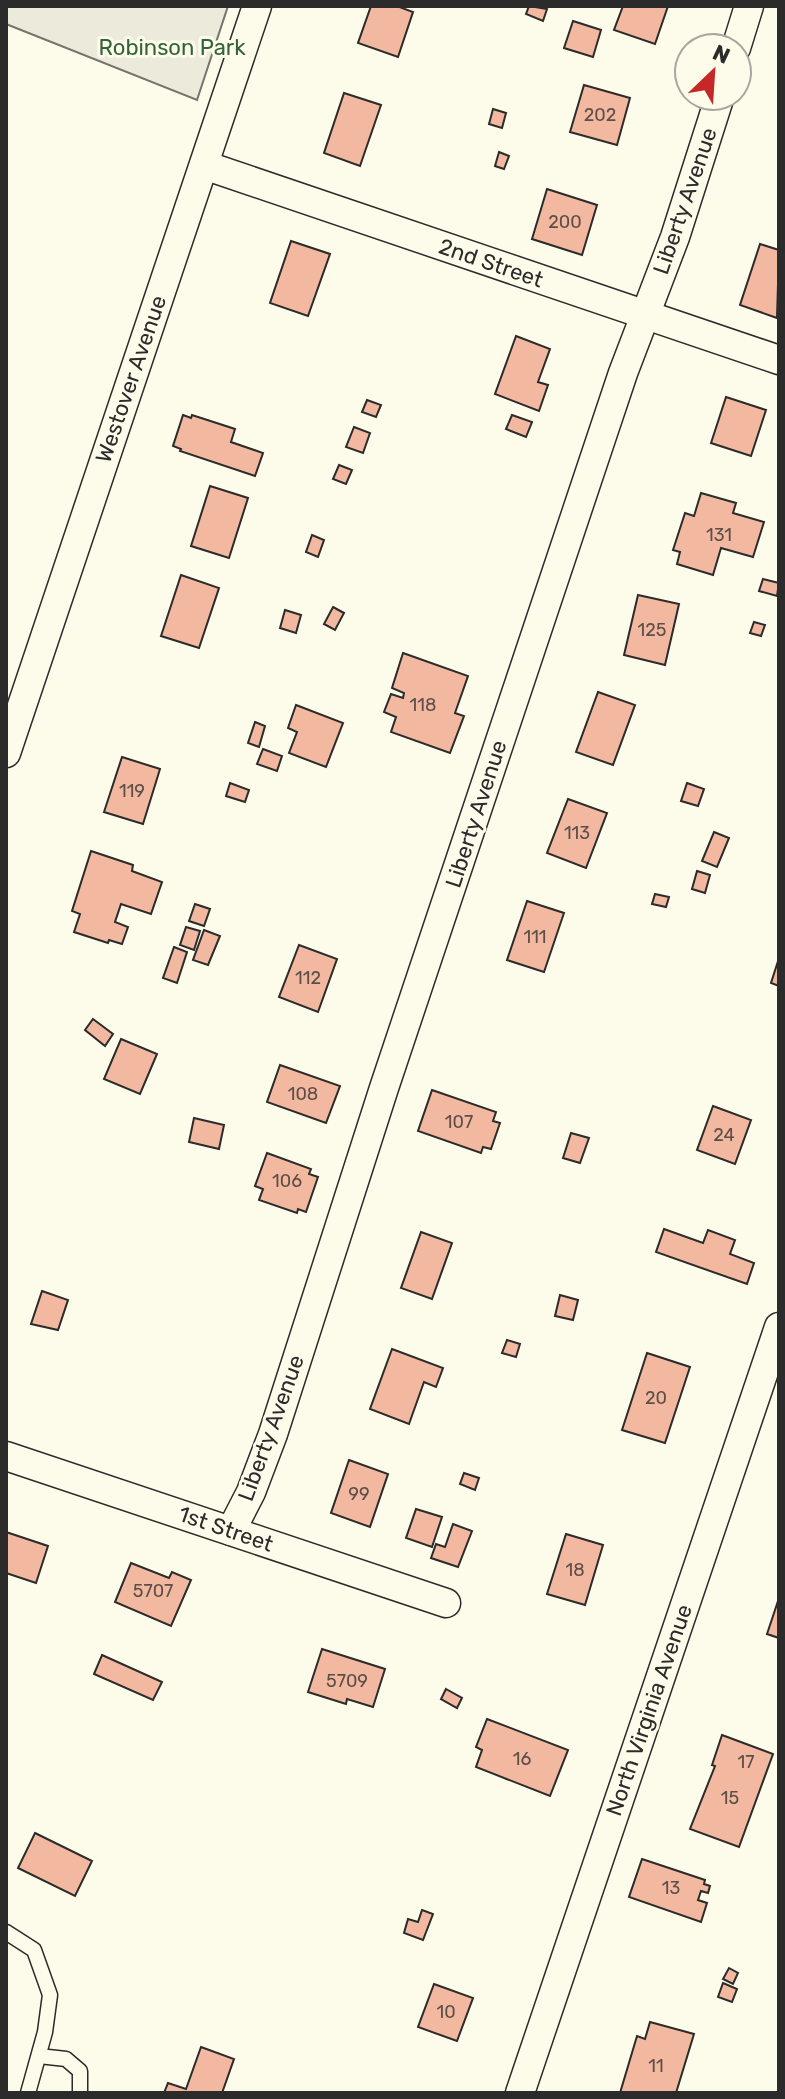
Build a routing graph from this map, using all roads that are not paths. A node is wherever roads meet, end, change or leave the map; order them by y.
1 (257, 6) edge
2 (749, 6) edge
3 (741, 32) edge
4 (715, 112) edge
5 (204, 165) junction
6 (646, 315) junction
7 (779, 360) edge
8 (6, 753) edge
9 (779, 1327) edge
10 (6, 1456) edge
11 (231, 1531) junction
12 (446, 1603) dead end
13 (6, 1932) edge
14 (39, 2056) junction
15 (28, 2093) edge
16 (80, 2093) edge
17 (520, 2093) edge

1 - 5 street, Westover Avenue
2 - 3 street
4 - 6 street, Liberty Avenue
5 - 6 street, 2nd Street
5 - 8 street, Westover Avenue
6 - 7 street, 2nd Street
6 - 11 street, Liberty Avenue
9 - 17 street, North Virginia Avenue
10 - 11 street, 1st Street
11 - 12 street, 1st Street
13 - 14 lane
14 - 15 lane
14 - 16 lane

